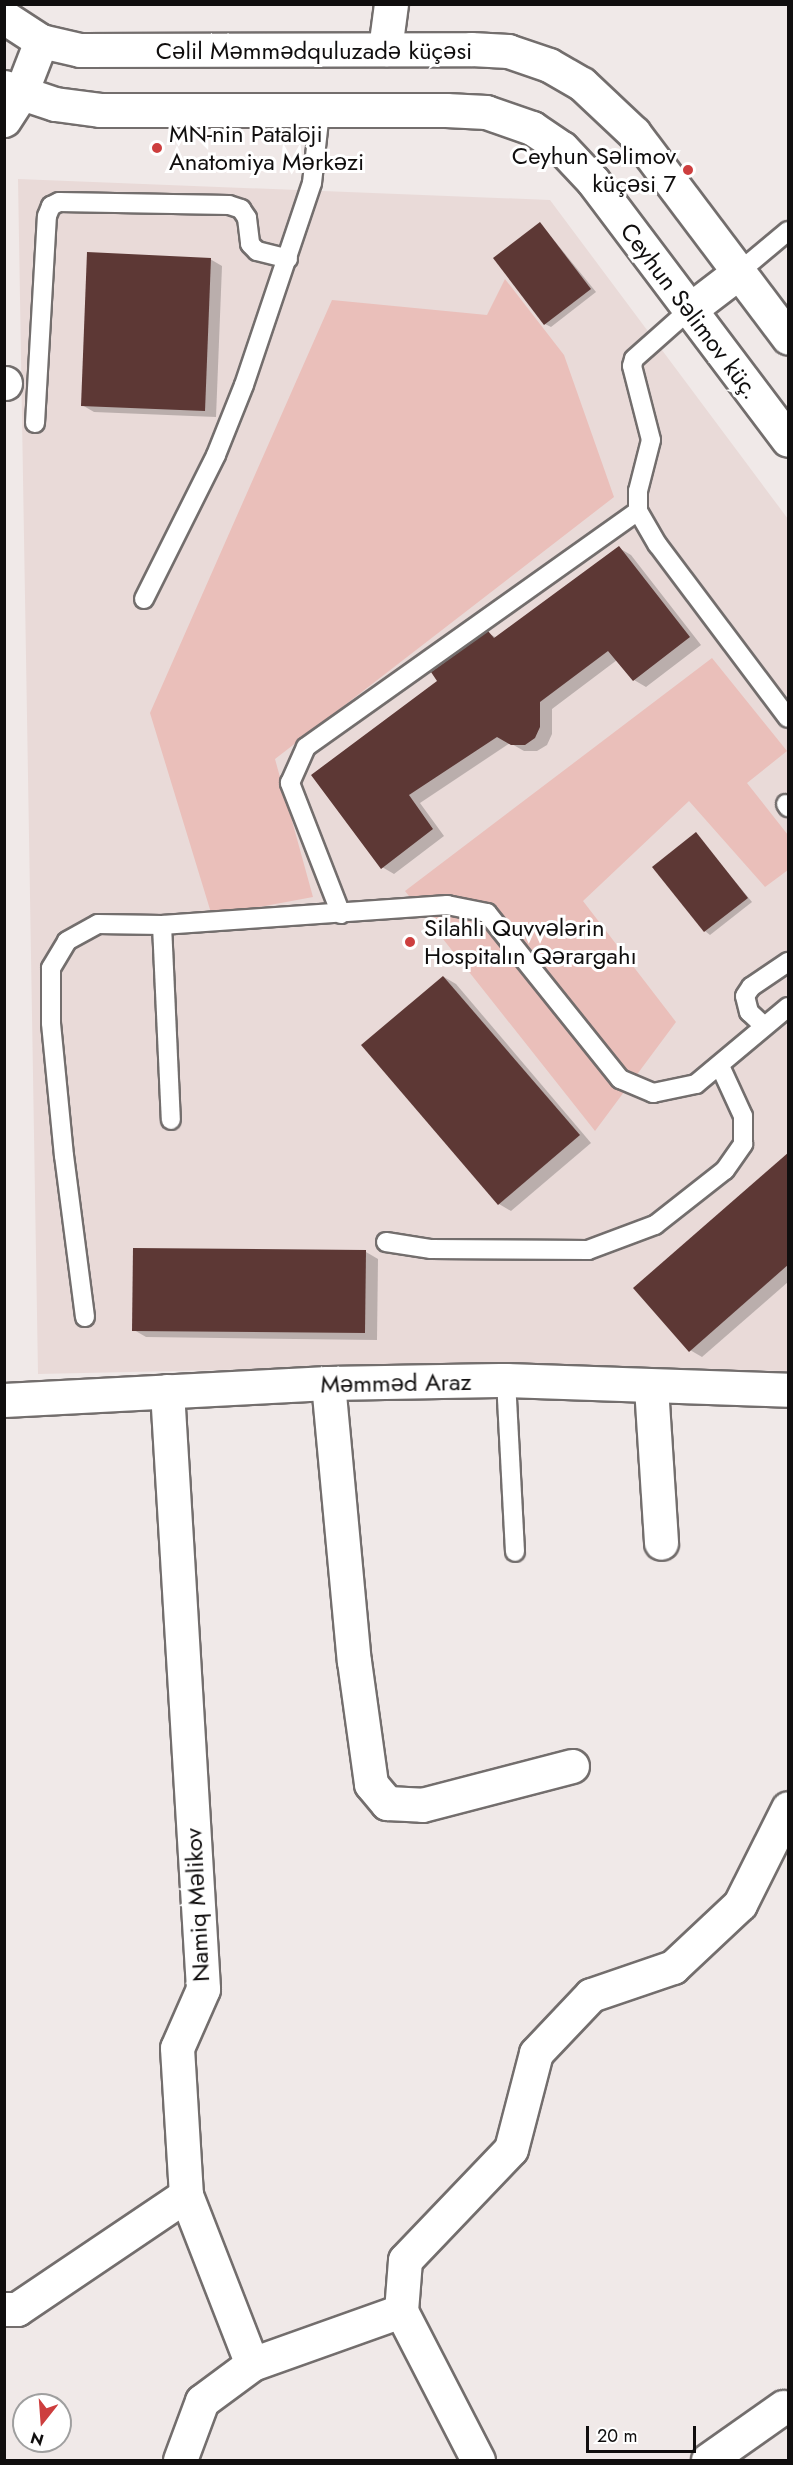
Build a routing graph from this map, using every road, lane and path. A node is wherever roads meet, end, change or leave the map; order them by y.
1 (391, 4) edge
2 (4, 17) edge
3 (41, 41) junction
4 (385, 49) junction
5 (10, 101) edge
6 (320, 112) junction
7 (789, 231) edge
8 (288, 259) junction
9 (739, 272) junction
10 (688, 311) junction
11 (789, 337) edge
12 (35, 423) dead end
13 (789, 440) edge
14 (638, 511) junction
15 (144, 599) dead end
16 (789, 718) edge
17 (341, 914) junction
18 (162, 925) junction
19 (789, 962) edge
20 (789, 1007) edge
21 (763, 1025) junction
22 (720, 1066) junction
23 (171, 1120) dead end
24 (386, 1242) dead end
25 (85, 1317) dead end
26 (506, 1380) junction
27 (328, 1383) junction
28 (651, 1387) junction
29 (167, 1390) junction
30 (789, 1390) edge
31 (4, 1400) edge
32 (661, 1543) dead end
33 (515, 1552) dead end
34 (572, 1766) dead end
35 (789, 1808) edge
36 (186, 2195) junction
37 (4, 2309) edge
38 (401, 2311) junction
39 (252, 2364) junction
40 (783, 2407) dead end
41 (180, 2460) edge
42 (478, 2460) edge
43 (708, 2460) edge

1 - 4 street
2 - 3 street, Cəlil Məmmədquluzadə küçəsi
3 - 4 street, Cəlil Məmmədquluzadə küçəsi
3 - 5 street
4 - 9 street, Cəlil Məmmədquluzadə küçəsi
5 - 6 street
6 - 8 lane
6 - 10 street, Ceyhun Səlimov küç.
7 - 9 lane
8 - 12 lane
8 - 15 lane
9 - 10 street
9 - 11 street
10 - 13 street, Ceyhun Səlimov küç.
10 - 14 lane
14 - 16 lane
14 - 17 lane
17 - 18 lane
17 - 22 lane
18 - 23 lane
18 - 25 lane
19 - 21 lane
20 - 21 lane
21 - 22 lane
22 - 24 lane
26 - 27 street, Məmməd Araz
26 - 28 street, Məmməd Araz
26 - 33 lane
27 - 29 street, Məmməd Araz
27 - 34 street
28 - 30 street, Məmməd Araz
28 - 32 street
29 - 31 street, Məmməd Araz
29 - 36 street, Namiq Məlikov
35 - 38 street
36 - 37 street
36 - 39 street, Namiq Məlikov
38 - 39 street
38 - 42 street
39 - 41 street
40 - 43 street

